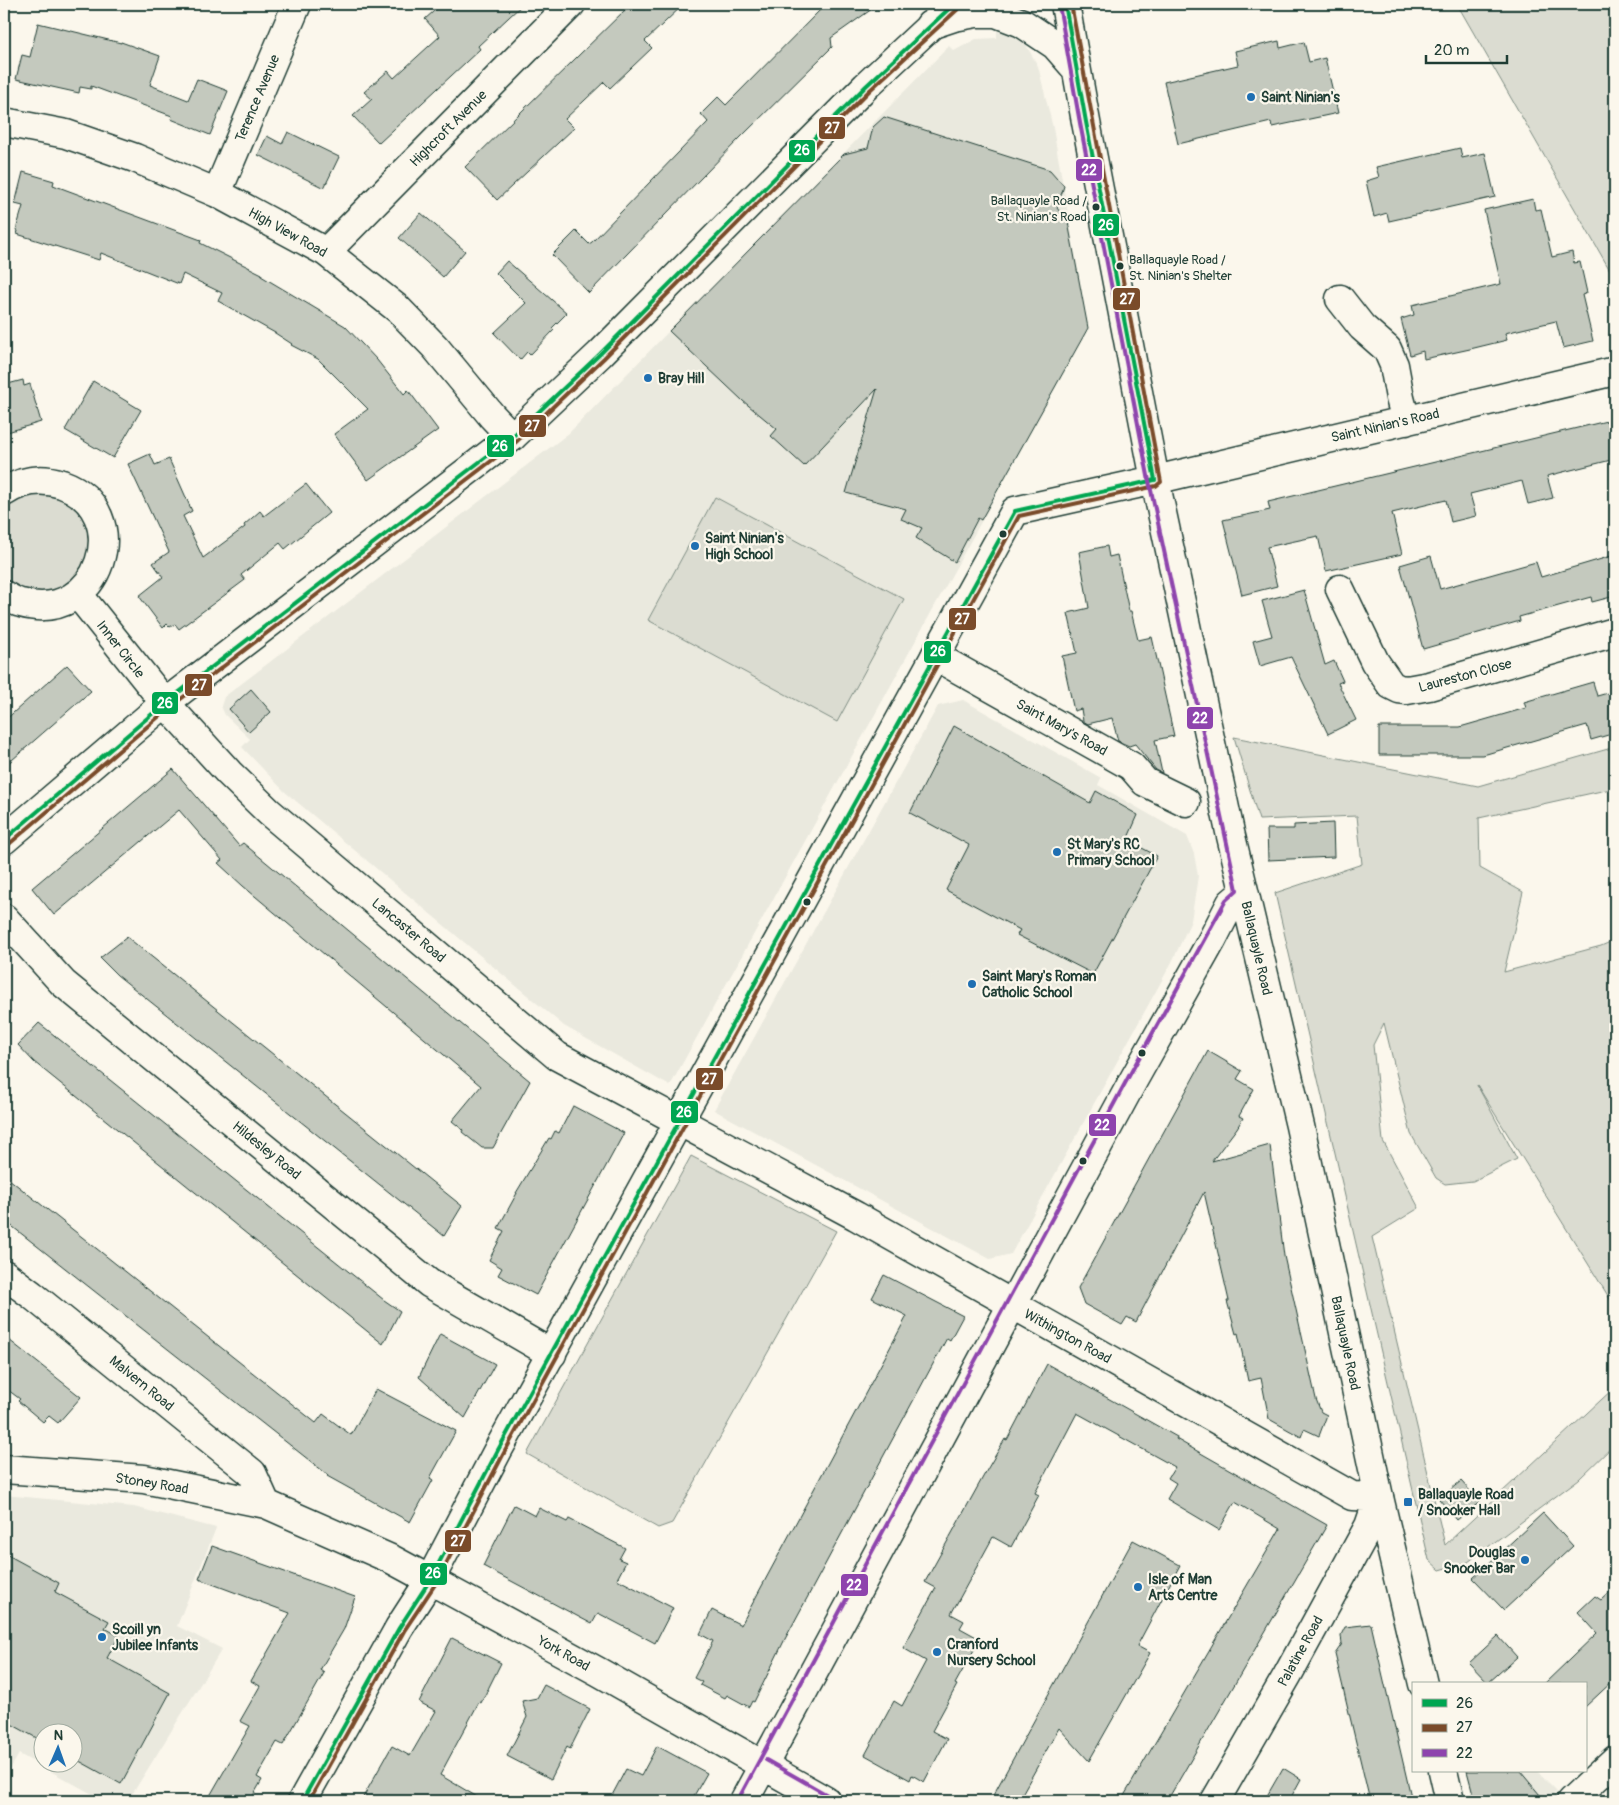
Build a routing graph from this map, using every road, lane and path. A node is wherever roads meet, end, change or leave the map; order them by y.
1 (297, 4) edge
2 (571, 4) edge
3 (954, 4) edge
4 (1065, 4) edge
5 (930, 25) junction
6 (1076, 69) junction
7 (4, 122) edge
8 (217, 193) junction
9 (326, 252) junction
10 (1340, 299) dead end
11 (1615, 370) edge
12 (1406, 421) junction
13 (512, 437) junction
14 (1155, 480) junction
15 (4, 492) edge
16 (1340, 589) dead end
17 (78, 594) junction
18 (4, 595) edge
19 (1615, 632) edge
20 (935, 656) junction
21 (165, 703) junction
22 (1186, 802) dead end
23 (4, 840) edge
24 (1244, 892) junction
25 (4, 918) edge
26 (680, 1122) junction
27 (4, 1274) edge
28 (1014, 1305) junction
29 (552, 1354) junction
30 (4, 1469) edge
31 (1380, 1497) junction
32 (266, 1504) junction
33 (296, 1516) joint
34 (430, 1580) junction
35 (1423, 1682) edge
36 (1615, 1760) edge
37 (763, 1765) junction
38 (1443, 1772) edge
39 (302, 1801) edge
40 (744, 1801) edge
41 (826, 1801) edge
42 (1215, 1801) edge
43 (1450, 1801) edge
44 (1571, 1801) edge

1 - 8 main road, Terence Avenue
2 - 9 main road, Highcroft Avenue
3 - 5 main road
4 - 6 main road, Ballaquayle Road
5 - 6 main road
5 - 13 main road
6 - 14 main road, Ballaquayle Road
7 - 8 main road, High View Road
8 - 9 main road, High View Road
9 - 13 main road, High View Road
10 - 12 main road
11 - 12 main road, Saint Ninian's Road
12 - 14 main road, Saint Ninian's Road
13 - 21 main road
14 - 20 main road, Saint Ninian's Road
14 - 24 main road, Ballaquayle Road
15 - 17 main road
16 - 19 main road, Laureston Close
17 - 18 main road
17 - 21 main road, Inner Circle
20 - 22 main road, Saint Mary's Road
20 - 26 main road, Saint Ninian's Road
21 - 23 main road
21 - 26 main road, Lancaster Road
24 - 28 main road
24 - 31 main road, Ballaquayle Road
25 - 29 main road, Hildesley Road
26 - 28 main road, Withington Road
26 - 29 main road, Saint Ninian's Road
27 - 32 main road, Malvern Road
28 - 31 main road, Withington Road
28 - 37 main road
29 - 34 main road, Saint Ninian's Road
30 - 32 main road, Stoney Road
31 - 35 main road, Ballaquayle Road
31 - 42 main road, Palatine Road
32 - 33 main road, Stoney Road
33 - 34 main road, York Road
34 - 37 main road, York Road
34 - 39 main road, Saint Ninian's Road
36 - 44 main road
37 - 40 main road
37 - 41 main road, York Road
38 - 43 main road

